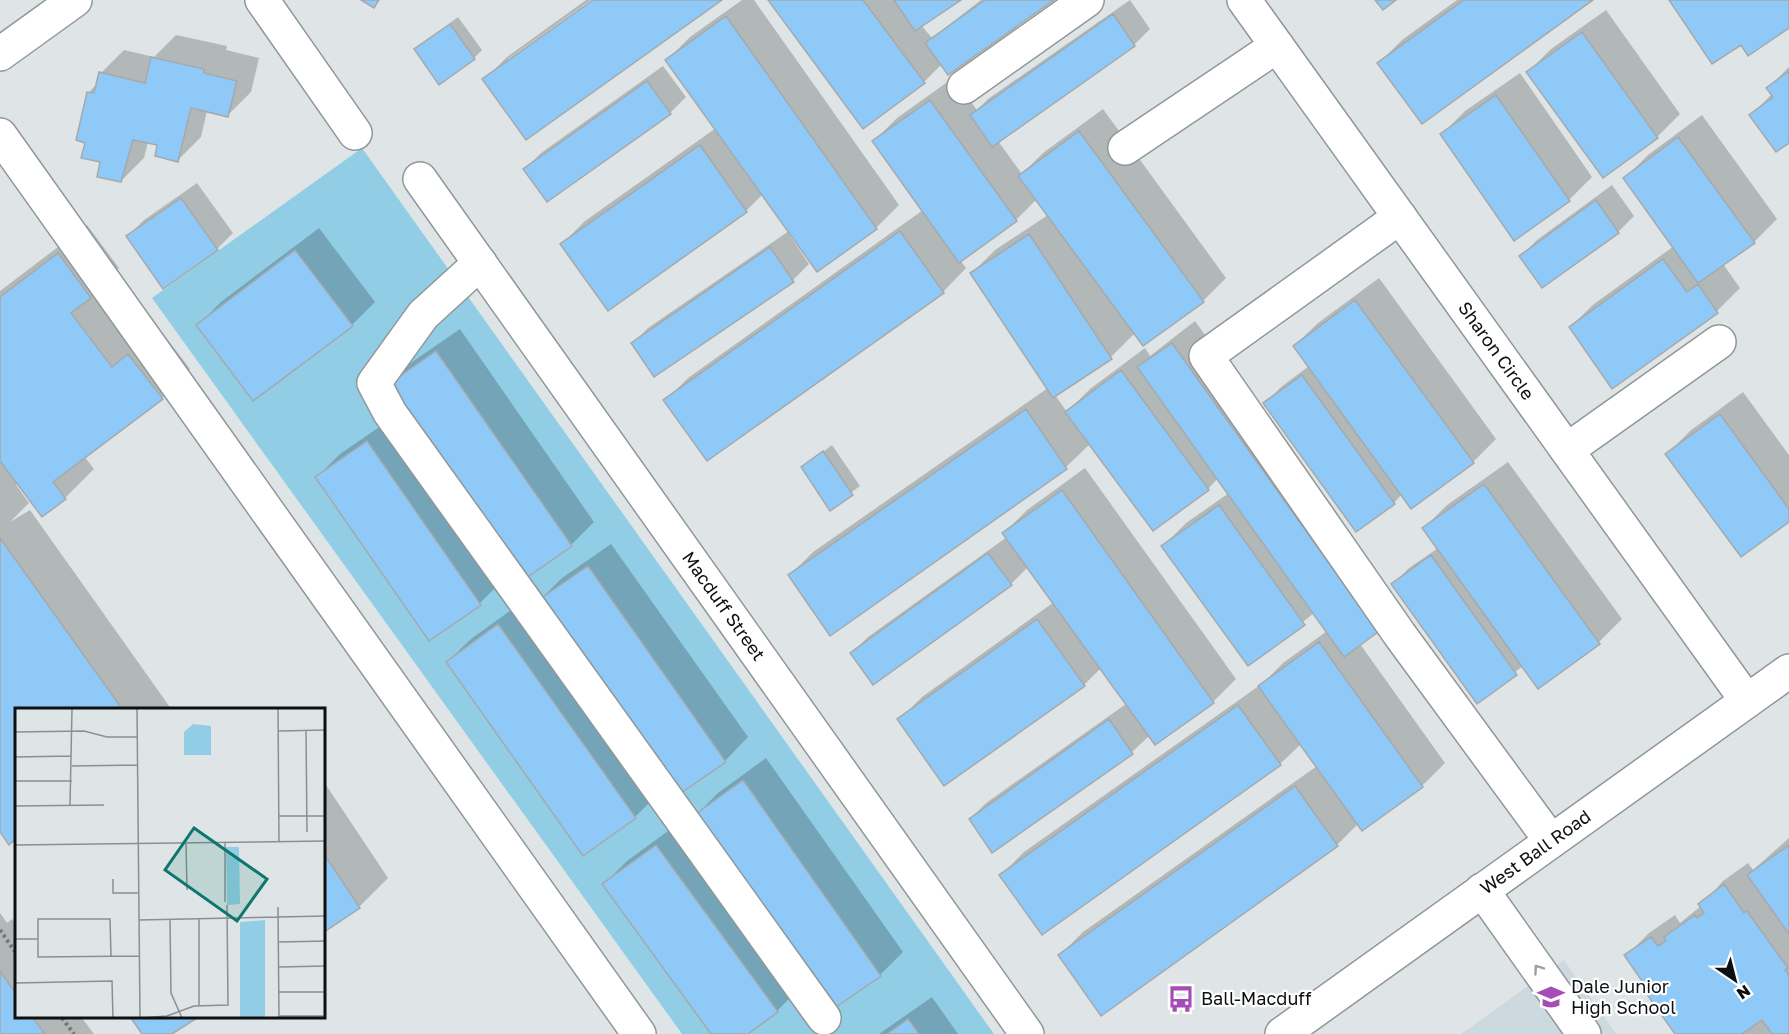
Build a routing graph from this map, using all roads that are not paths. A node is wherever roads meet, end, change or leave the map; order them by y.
1 (75, 0) edge
2 (262, 0) edge
3 (1087, 0) edge
4 (1244, 0) edge
5 (1277, 46) junction
6 (0, 54) edge
7 (964, 87) dead end
8 (355, 133) dead end
9 (0, 135) edge
10 (1125, 148) dead end
11 (420, 179) dead end
12 (1400, 217) junction
13 (480, 263) junction
14 (1719, 342) dead end
15 (1567, 450) junction
16 (1789, 671) edge
17 (1747, 701) junction
18 (1551, 841) junction
19 (1482, 890) junction
20 (824, 1018) dead end
21 (639, 1034) edge
22 (1027, 1034) edge
23 (1282, 1034) edge
24 (1584, 1034) edge

1 - 6 street
2 - 8 street
3 - 7 street
4 - 5 street, Sharon Circle
5 - 10 street
5 - 12 street, Sharon Circle
9 - 21 street
11 - 13 street, Macduff Street
12 - 15 street, Sharon Circle
12 - 18 street
13 - 20 street
13 - 22 street, Macduff Street
14 - 15 street
15 - 17 street, Sharon Circle
16 - 17 street, West Ball Road
17 - 18 street, West Ball Road
18 - 19 street, West Ball Road
19 - 23 street, West Ball Road
24 -> 19 street

